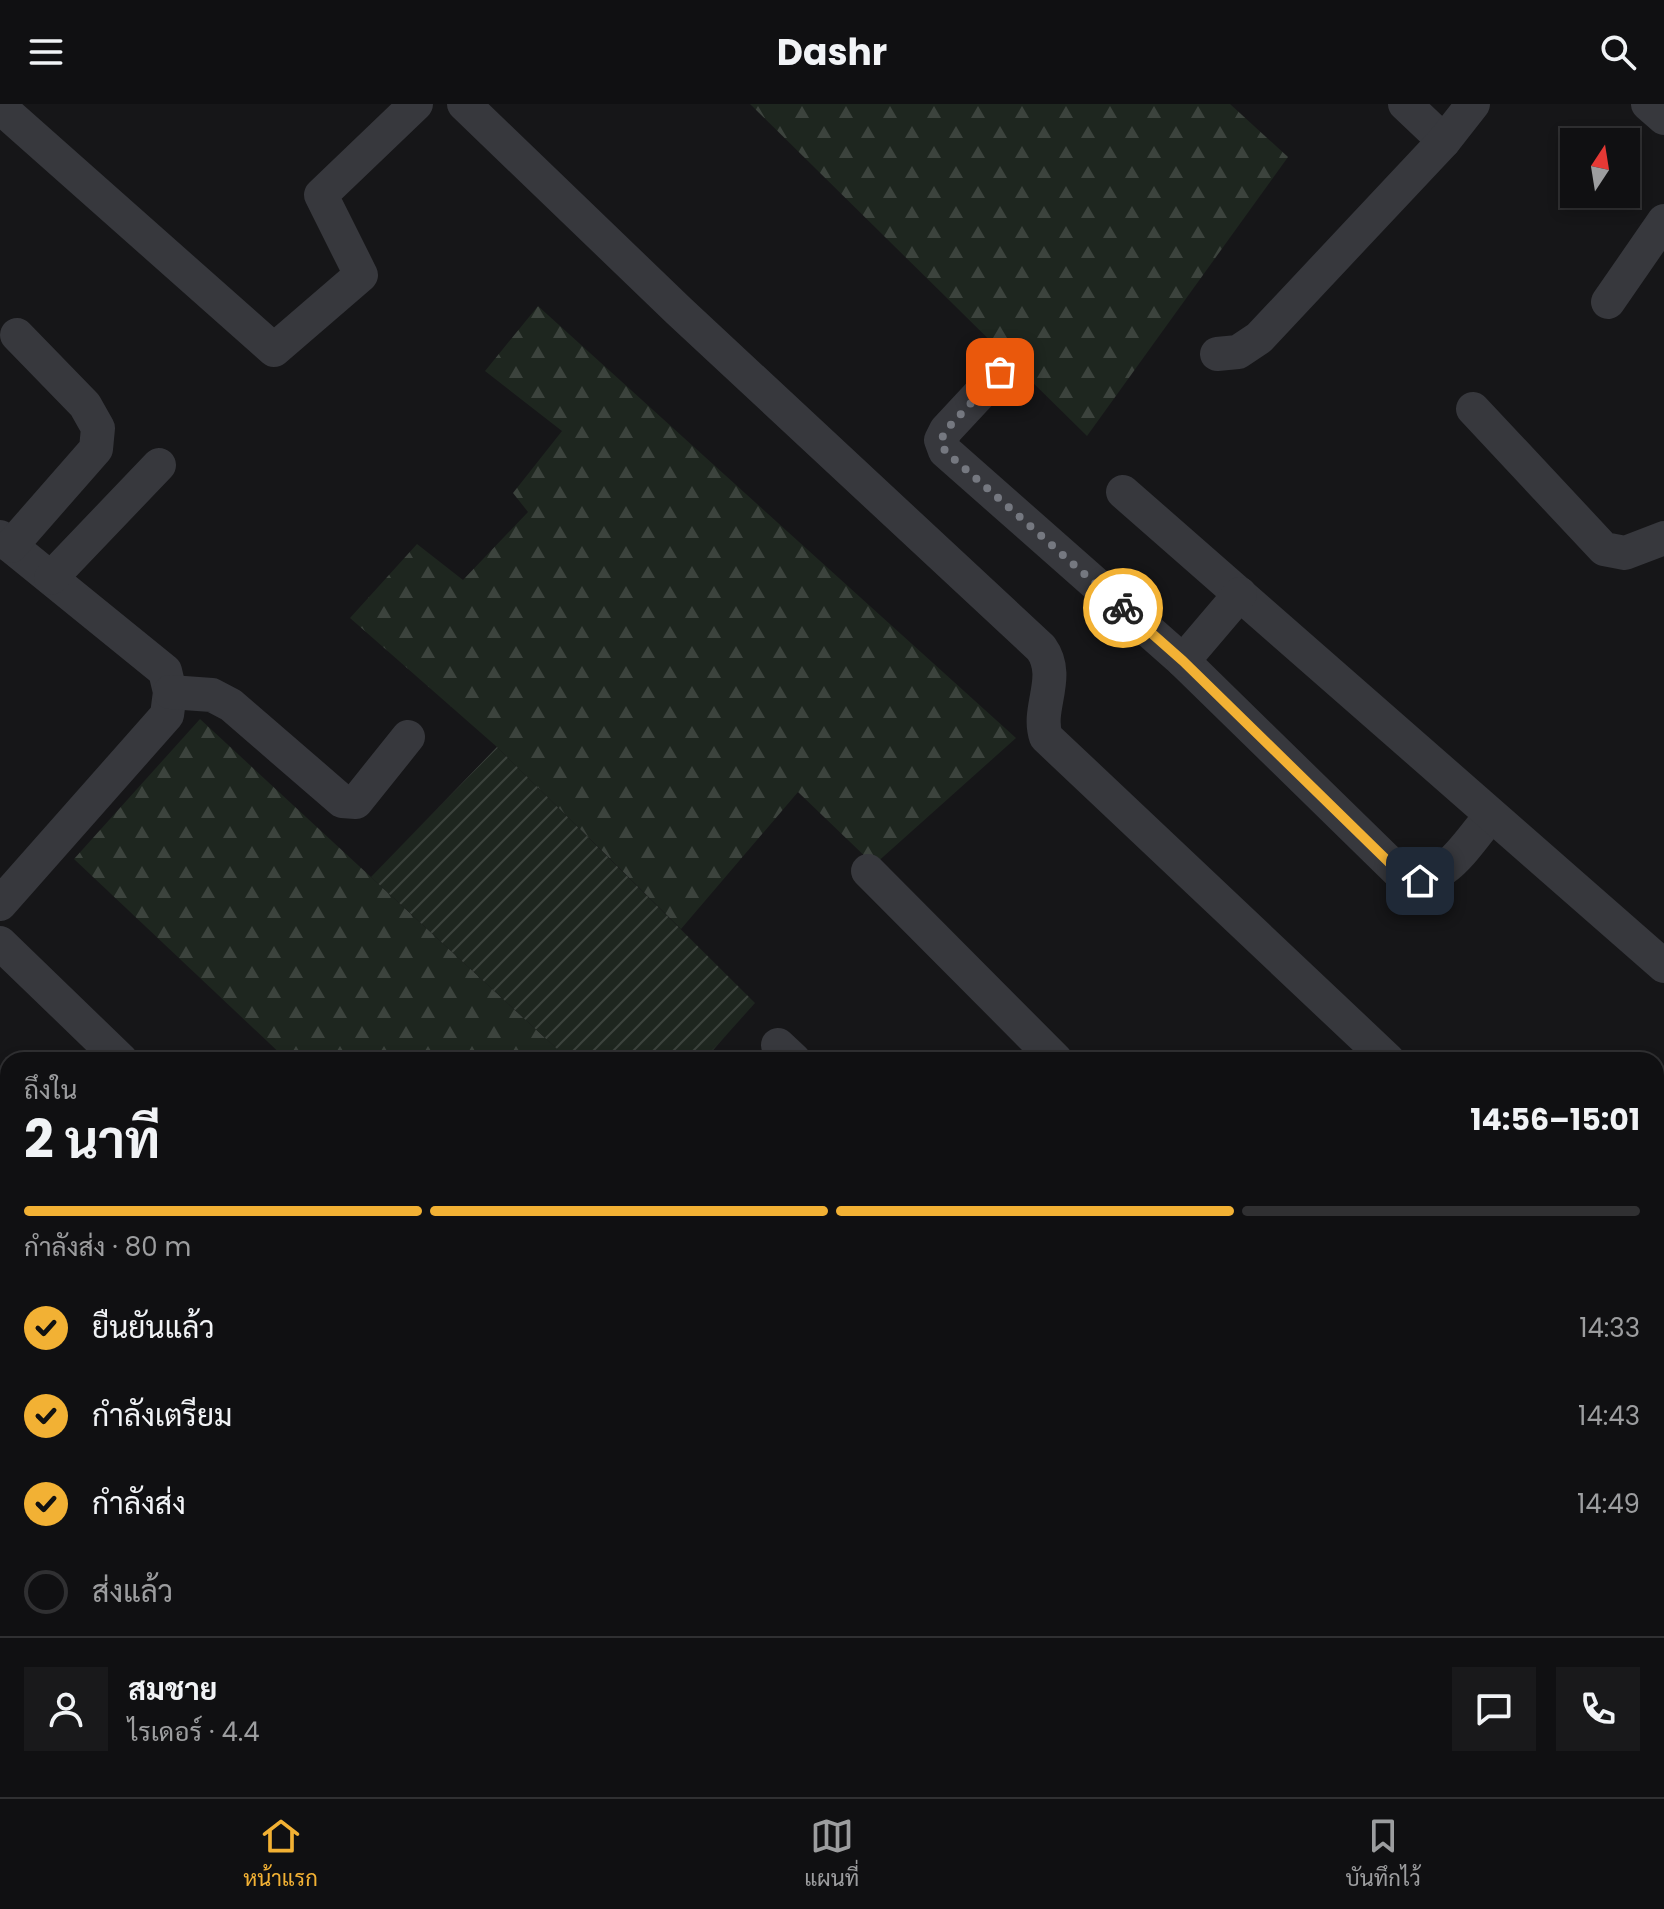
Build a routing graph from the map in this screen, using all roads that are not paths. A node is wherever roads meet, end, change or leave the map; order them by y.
1 (416, 104) edge
2 (464, 104) edge
3 (1405, 104) edge
4 (1473, 104) edge
5 (1648, 104) edge
6 (1, 108) edge
7 (1664, 118) edge
8 (1444, 141) junction
9 (1664, 221) edge
10 (1608, 302) dead end
11 (17, 335) dead end
12 (1217, 354) dead end
13 (1000, 372) dead end
14 (1473, 409) dead end
15 (159, 465) dead end
16 (1123, 492) dead end
17 (1664, 538) edge
18 (5, 542) edge
19 (51, 578) junction
20 (1240, 594) junction
21 (1183, 661) junction
22 (170, 692) junction
23 (408, 737) dead end
24 (1490, 817) junction
25 (868, 871) dead end
26 (0, 904) edge
27 (0, 943) edge
28 (1664, 966) edge
29 (113, 1052) edge
30 (1048, 1052) edge
31 (1380, 1052) edge

1 - 6 street
2 - 31 street
3 - 8 street
4 - 8 street
5 - 7 street
8 - 12 street
9 - 10 street
11 - 18 street
13 - 21 street
14 - 17 street
15 - 19 street
16 - 20 street
18 - 19 street
19 - 22 street
20 - 21 street
20 - 24 street
21 - 24 street
22 - 23 street
22 - 26 street
24 - 28 street
25 - 30 street
27 - 29 street

